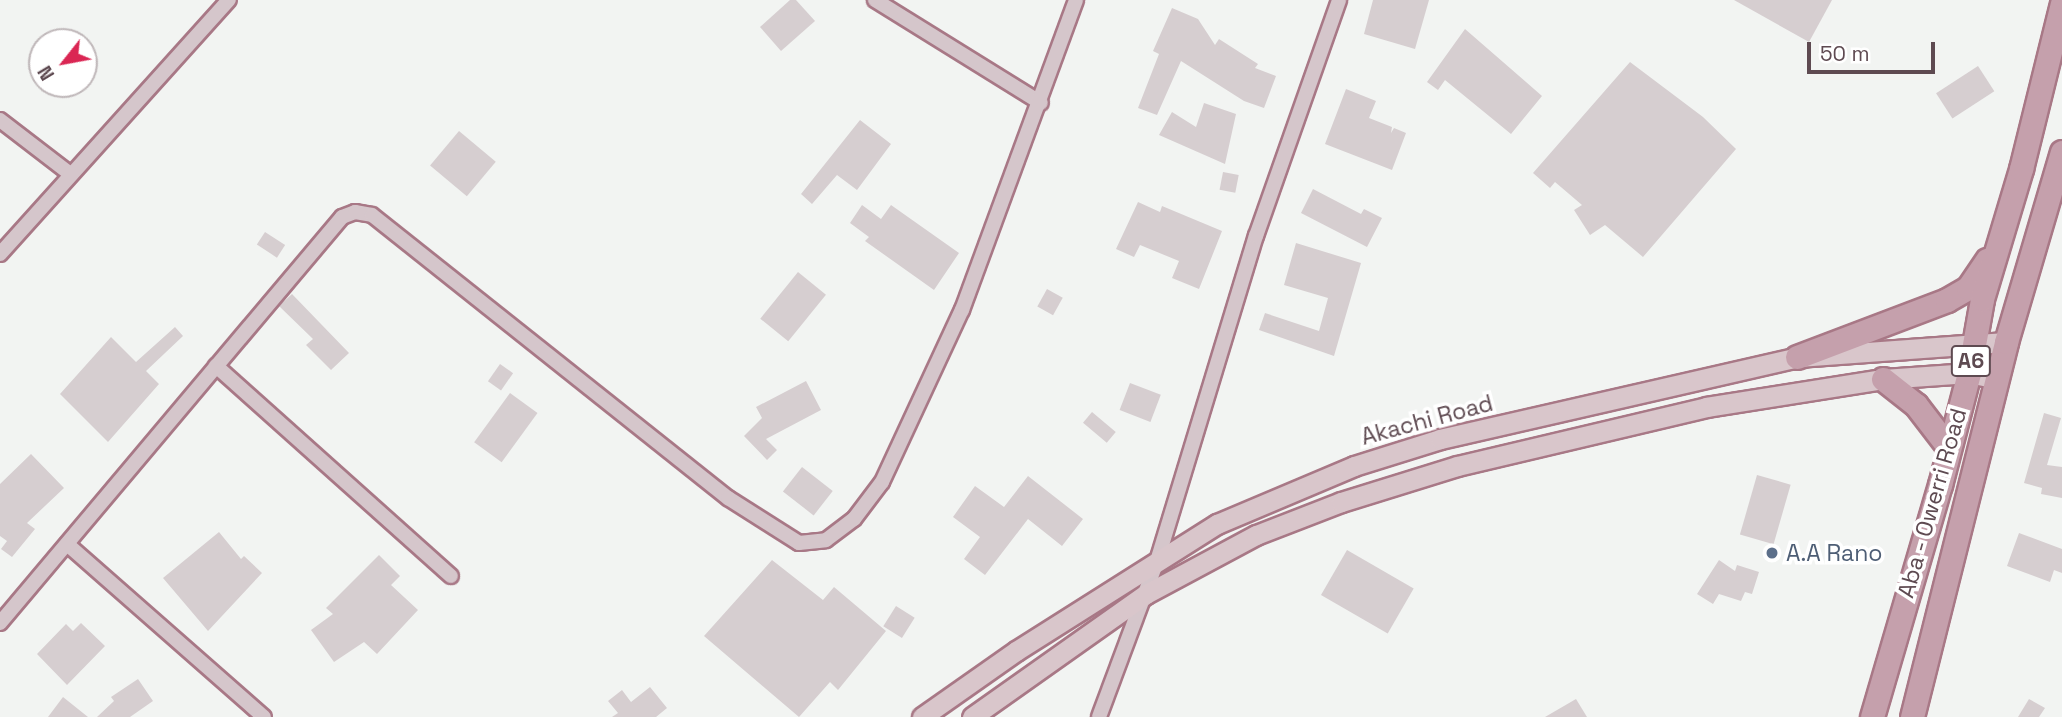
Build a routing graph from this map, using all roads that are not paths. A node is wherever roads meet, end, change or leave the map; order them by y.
1 (229, 0) edge
2 (875, 0) edge
3 (1076, 0) edge
4 (1339, 0) edge
5 (2062, 3) edge
6 (1041, 103) junction
7 (0, 120) edge
8 (2062, 152) edge
9 (69, 173) junction
10 (1998, 243) junction
11 (0, 254) edge
12 (1973, 341) junction
13 (2006, 342) junction
14 (1797, 357) junction
15 (216, 366) junction
16 (1969, 373) junction
17 (1883, 379) junction
18 (1997, 379) junction
19 (1949, 448) junction
20 (67, 544) junction
21 (1158, 558) junction
22 (451, 576) dead end
23 (1146, 594) junction
24 (0, 623) edge
25 (264, 717) edge
26 (922, 717) edge
27 (972, 717) edge
28 (1099, 717) edge
29 (1872, 717) edge
30 (1912, 717) edge

1 - 9 street
2 - 6 street
3 - 6 street
4 - 21 street
5 - 10 highway, Aba - Owerri Road / A6
6 - 15 street
7 - 9 street
8 - 13 highway, Aba - Owerri Road / A6
9 - 11 street
10 - 12 highway, Aba - Owerri Road / A6
10 - 14 highway
12 - 13 main road, Akachi Road
12 - 14 main road, Akachi Road
12 - 16 highway, Aba - Owerri Road / A6
13 - 18 highway, Aba - Owerri Road / A6
14 - 21 main road, Akachi Road
15 - 20 street
15 - 22 street
16 - 17 main road
16 - 18 main road
16 - 19 highway, Aba - Owerri Road / A6
17 - 19 highway
17 - 23 main road
18 - 30 highway, Aba - Owerri Road / A6
19 - 29 highway, Aba - Owerri Road / A6
20 - 24 street
20 - 25 street
21 - 23 street
21 - 26 main road, Akachi Road
23 - 27 main road
23 - 28 street

